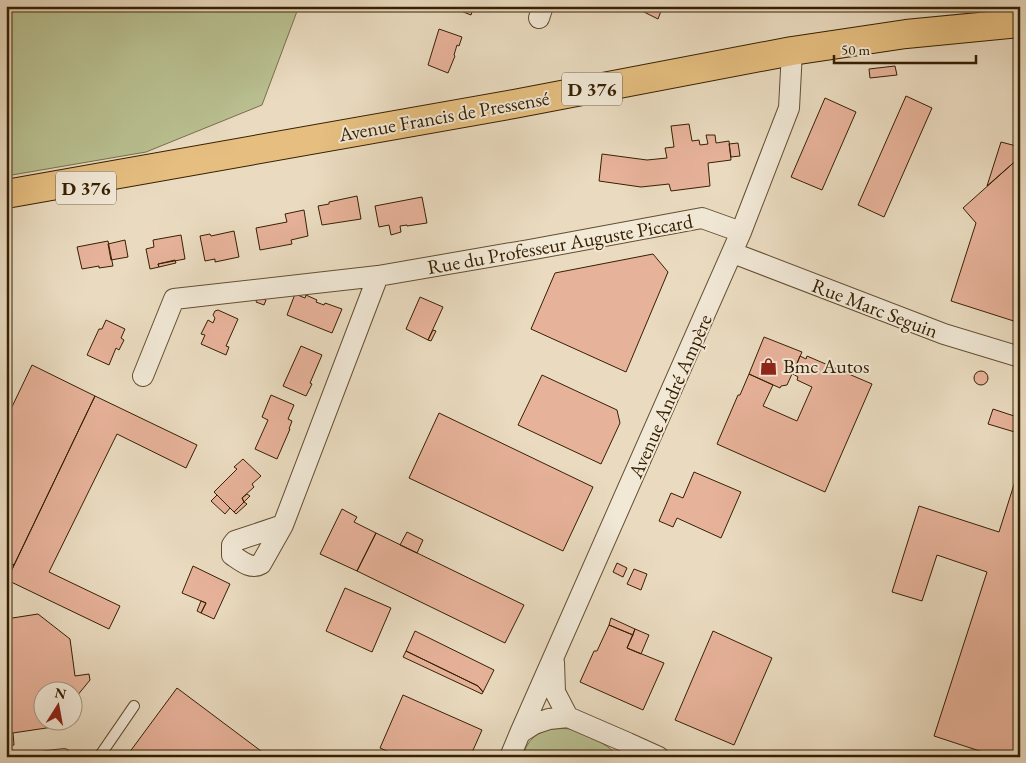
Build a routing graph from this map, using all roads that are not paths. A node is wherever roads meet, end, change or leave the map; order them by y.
1 (1020, 23) edge
2 (792, 51) junction
3 (166, 167) junction
4 (6, 194) edge
5 (6, 209) edge
6 (741, 232) junction
7 (733, 253) junction
8 (378, 276) junction
9 (1020, 357) edge
10 (144, 376) dead end
11 (283, 525) dead end
12 (554, 655) junction
13 (134, 706) dead end
14 (568, 717) junction
15 (520, 733) junction
16 (631, 750) edge
17 (40, 757) edge
18 (65, 757) edge
19 (98, 757) edge
20 (510, 757) edge
21 (659, 757) edge

1 - 2 main road, Avenue Francis de Pressensé / D 376
2 - 3 main road, Avenue Francis de Pressensé / D 376
2 - 6 street, Avenue André Ampère
3 - 4 main road, Avenue Francis de Pressensé / D 376
3 - 5 main road, Avenue Francis de Pressensé / D 376
6 - 7 street, Avenue André Ampère
6 - 8 street, Rue du Professeur Auguste Piccard
7 - 9 street, Rue Marc Seguin
7 - 12 street, Avenue André Ampère
8 - 10 street, Rue du Professeur Auguste Piccard
8 - 11 street
12 - 14 street
12 - 15 street, Avenue André Ampère
13 - 19 lane
14 - 15 street
14 - 16 street
15 - 20 street, Avenue André Ampère
16 - 21 street
17 - 18 lane

